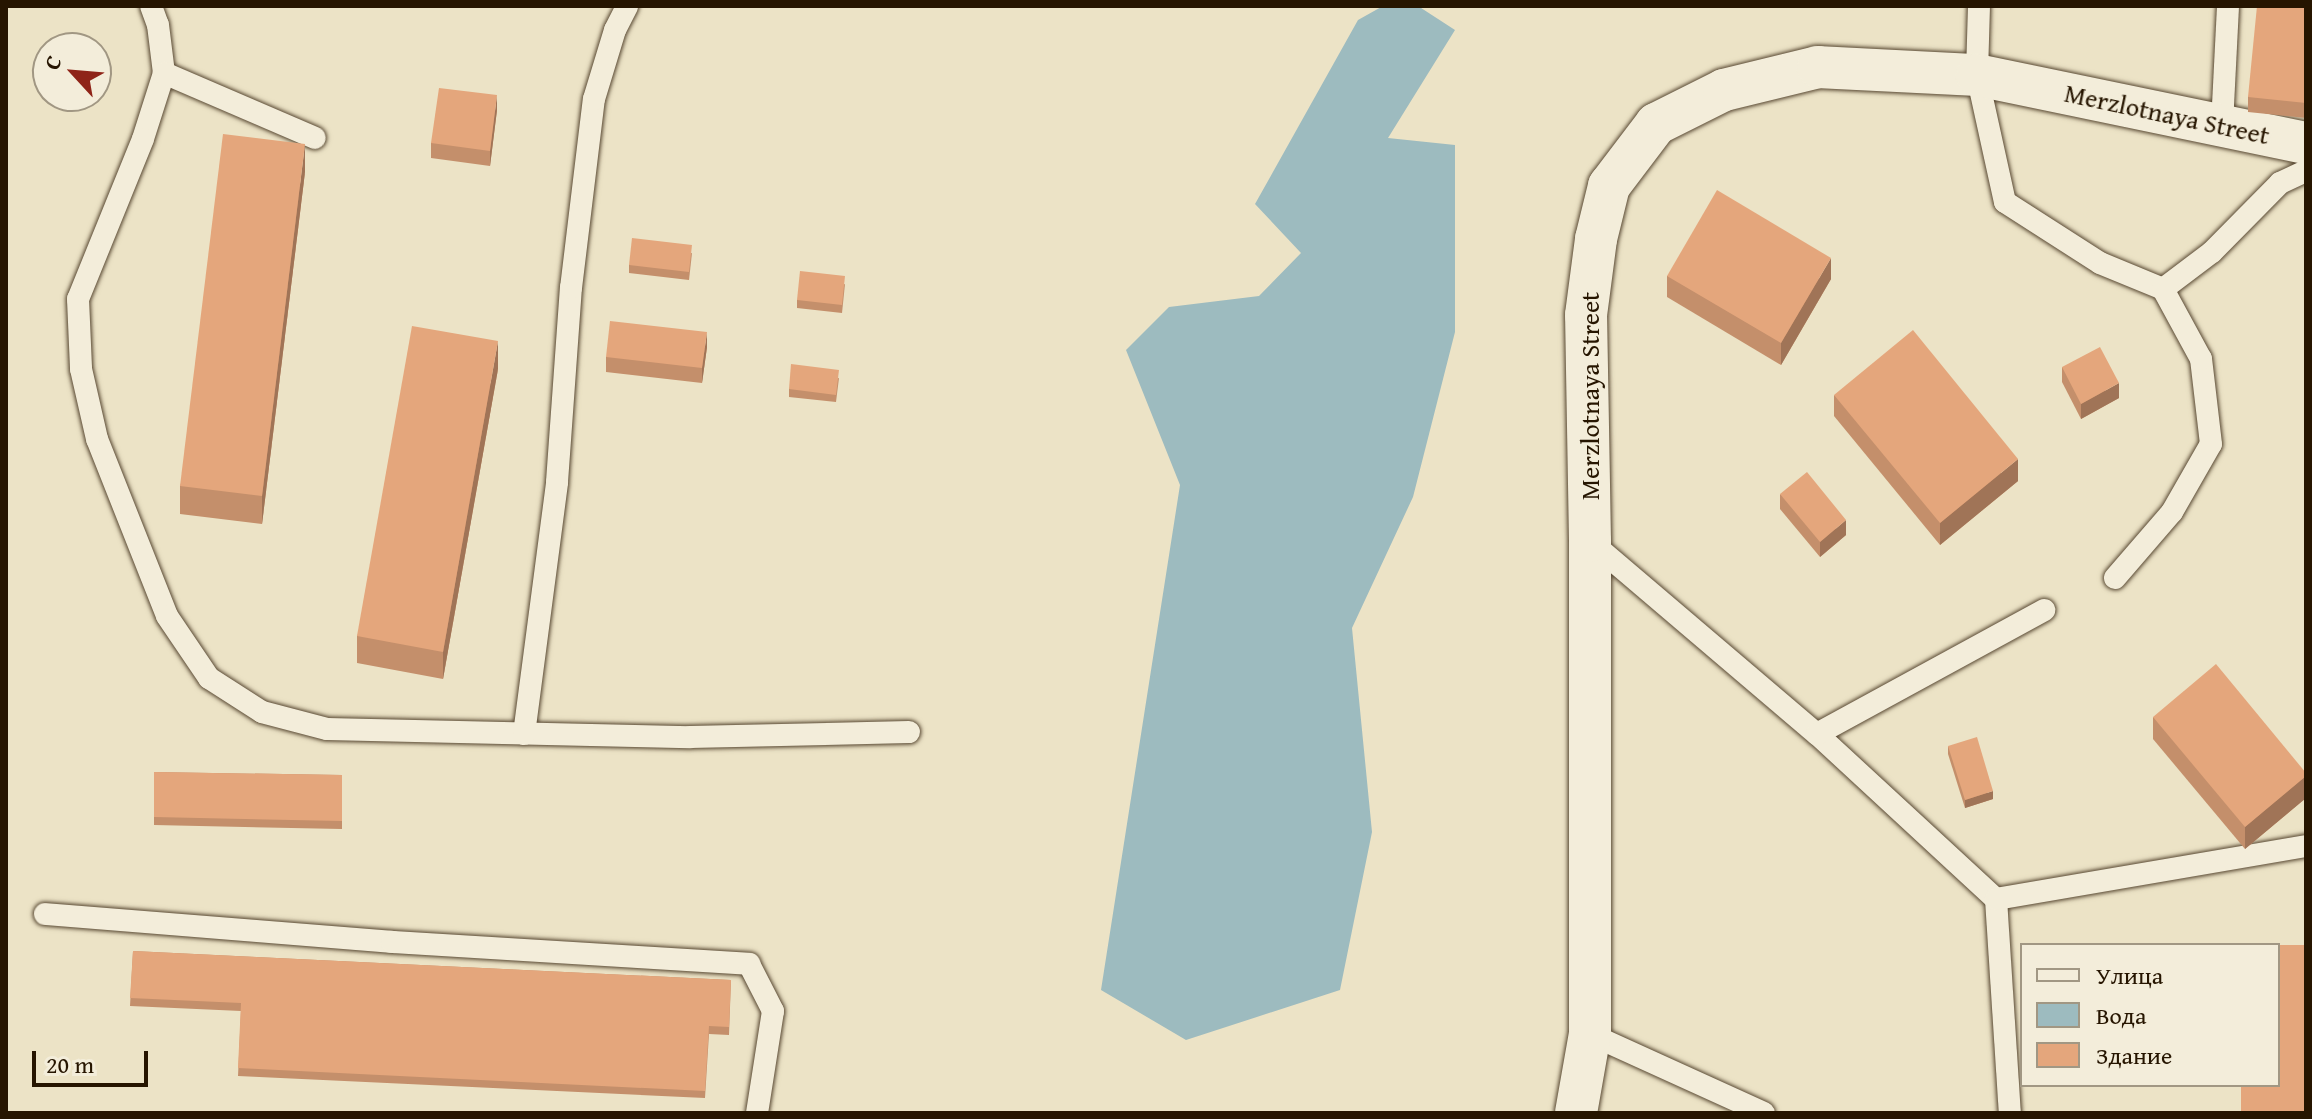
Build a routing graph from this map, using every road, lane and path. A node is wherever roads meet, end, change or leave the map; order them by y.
1 (151, 6) edge
2 (627, 6) edge
3 (1979, 6) edge
4 (2228, 6) edge
5 (164, 73) junction
6 (1977, 75) junction
7 (2222, 125) junction
8 (315, 138) dead end
9 (2306, 143) edge
10 (2306, 171) edge
11 (2163, 289) junction
12 (1590, 541) junction
13 (2115, 578) dead end
14 (2044, 610) dead end
15 (909, 732) dead end
16 (524, 734) junction
17 (1817, 734) junction
18 (2306, 846) edge
19 (1996, 899) junction
20 (45, 914) dead end
21 (1590, 1034) junction
22 (757, 1113) edge
23 (1576, 1113) edge
24 (1764, 1113) edge
25 (2010, 1113) edge

1 - 5 lane
2 - 16 lane
3 - 6 lane
4 - 7 lane
5 - 8 lane
5 - 16 lane
6 - 7 street, Merzlotnaya Street
6 - 11 lane
6 - 12 street, Merzlotnaya Street
7 - 9 street, Merzlotnaya Street
10 - 11 lane
11 - 13 lane
12 - 17 lane
12 - 21 street, Merzlotnaya Street
14 - 17 lane
15 - 16 lane
17 - 19 lane
18 - 19 lane
19 - 25 lane
20 - 22 lane
21 - 23 street, Merzlotnaya Street
21 - 24 lane

